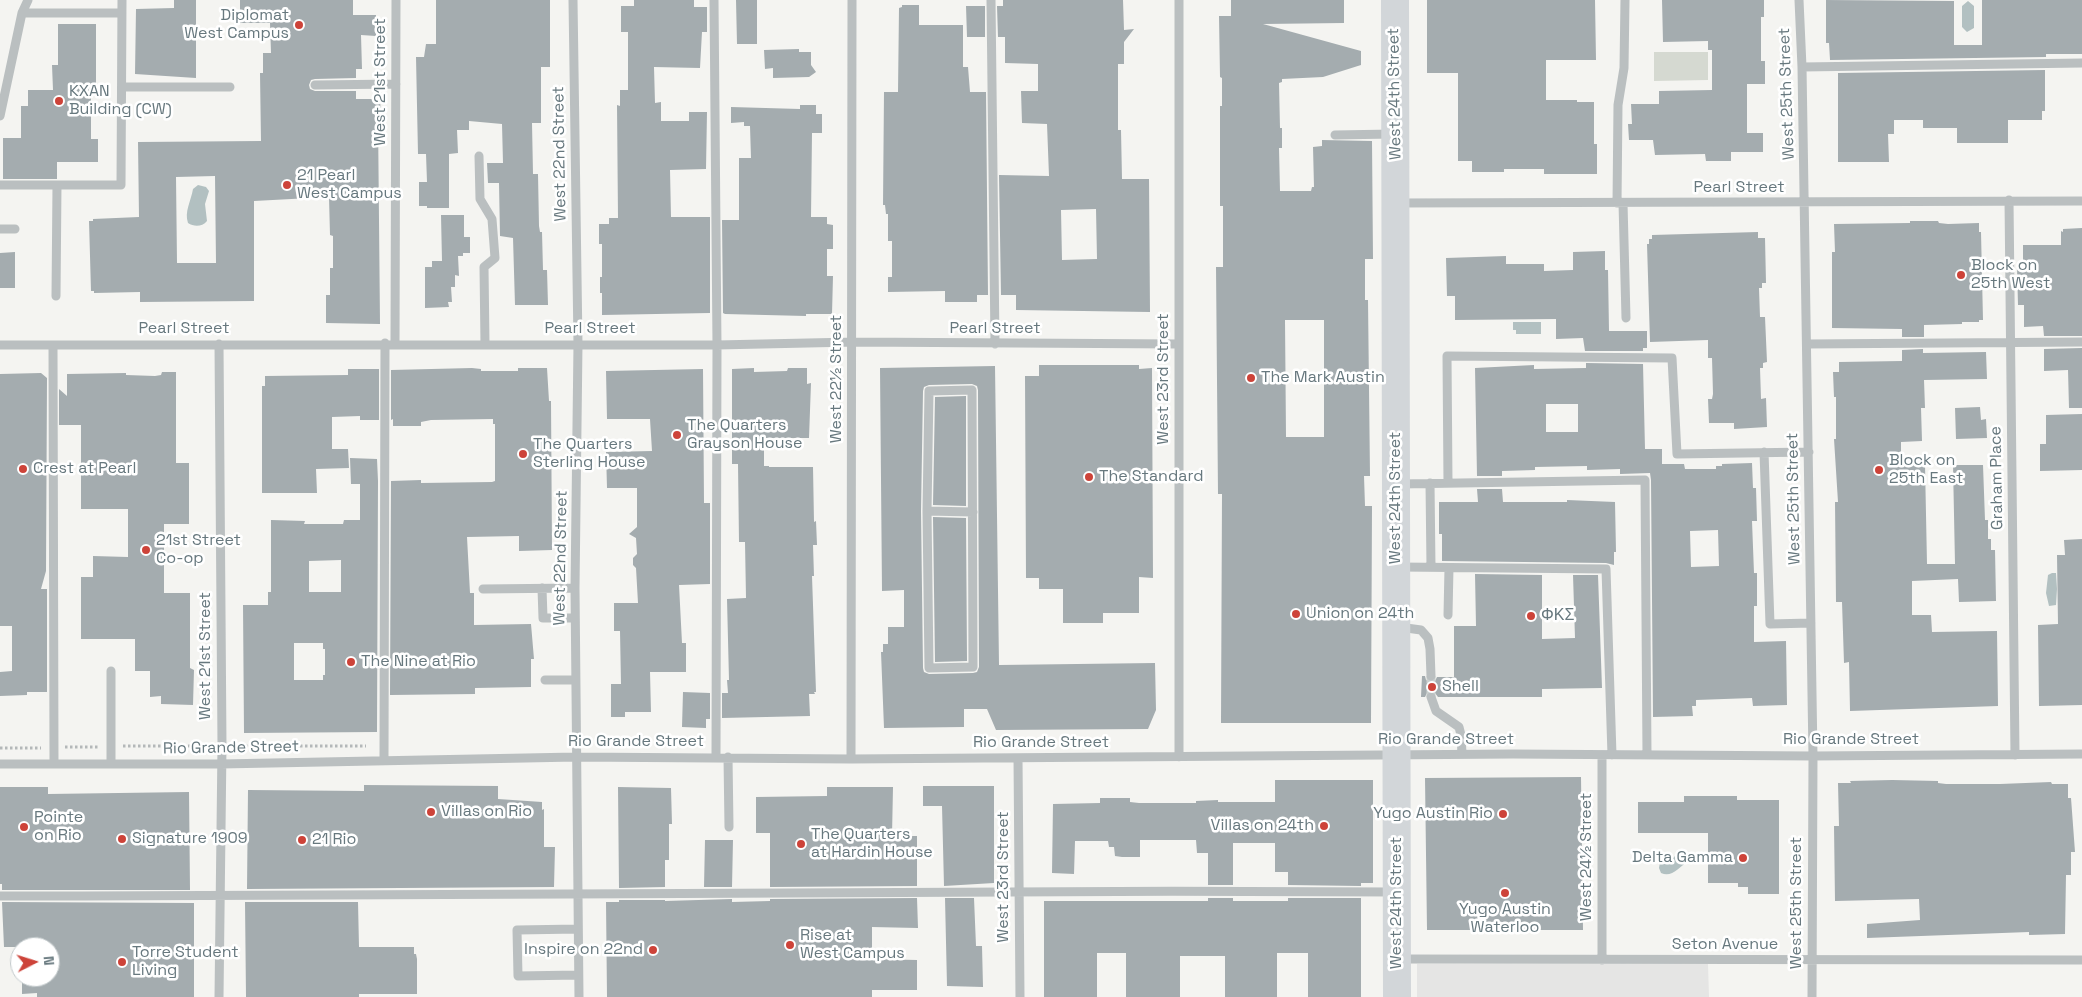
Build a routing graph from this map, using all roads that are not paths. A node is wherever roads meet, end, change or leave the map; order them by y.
1 (28, 0) edge
2 (122, 0) edge
3 (396, 0) edge
4 (574, 0) edge
5 (714, 0) edge
6 (852, 0) edge
7 (991, 0) edge
8 (1179, 0) edge
9 (1394, 0) edge
10 (1625, 0) edge
11 (1799, 0) edge
12 (22, 13) junction
13 (122, 13) junction
14 (2082, 63) edge
15 (1802, 67) junction
16 (396, 84) junction
17 (315, 85) dead end
18 (122, 87) junction
19 (230, 87) dead end
20 (0, 116) edge
21 (1396, 134) junction
22 (1335, 135) dead end
23 (479, 156) dead end
24 (0, 185) edge
25 (56, 185) junction
26 (2009, 200) junction
27 (2082, 201) edge
28 (1620, 203) junction
29 (1805, 203) junction
30 (1396, 204) junction
31 (0, 229) edge
32 (15, 229) dead end
33 (56, 296) dead end
34 (1626, 318) dead end
35 (853, 342) junction
36 (2010, 342) junction
37 (2082, 342) edge
38 (219, 344) junction
39 (385, 344) junction
40 (395, 344) junction
41 (485, 344) junction
42 (578, 344) junction
43 (995, 344) junction
44 (1179, 344) junction
45 (1807, 344) junction
46 (0, 345) edge
47 (53, 345) junction
48 (717, 345) junction
49 (1764, 452) junction
50 (1809, 452) junction
51 (1430, 483) junction
52 (1448, 483) junction
53 (1396, 484) junction
54 (927, 512) junction
55 (973, 512) junction
56 (1396, 567) junction
57 (1431, 567) junction
58 (1449, 568) junction
59 (542, 588) junction
60 (575, 588) junction
61 (483, 589) dead end
62 (1448, 615) dead end
63 (575, 618) junction
64 (1811, 623) junction
65 (1396, 627) junction
66 (111, 671) dead end
67 (1431, 676) tunnel mouth
68 (545, 680) dead end
69 (575, 680) junction
70 (1431, 697) tunnel mouth
71 (1462, 754) junction
72 (2082, 754) edge
73 (1396, 755) junction
74 (1602, 755) junction
75 (1612, 755) junction
76 (1647, 755) junction
77 (2015, 755) junction
78 (1813, 756) junction
79 (576, 757) junction
80 (1179, 757) junction
81 (716, 758) junction
82 (728, 758) junction
83 (1018, 758) junction
84 (851, 759) junction
85 (384, 760) junction
86 (0, 764) edge
87 (54, 764) junction
88 (111, 764) junction
89 (222, 764) junction
90 (729, 827) dead end
91 (1019, 891) junction
92 (1396, 892) junction
93 (578, 894) junction
94 (0, 896) edge
95 (220, 896) junction
96 (578, 929) junction
97 (1397, 959) junction
98 (1602, 960) junction
99 (1812, 960) junction
100 (2082, 960) edge
101 (578, 975) junction
102 (219, 997) edge
103 (579, 997) edge
104 (1020, 997) edge
105 (1397, 997) edge
106 (1812, 997) edge

1 - 12 street
2 - 13 street
3 - 16 street, West 21st Street
4 - 42 street, West 22nd Street
5 - 48 street
6 - 35 street, West 22½ Street
7 - 43 street
8 - 44 street, West 23rd Street
9 - 21 main road, West 24th Street
10 - 28 street
11 - 15 street, West 25th Street
12 - 13 street
12 - 20 street
13 - 18 street
14 - 15 street
15 - 29 street, West 25th Street
16 - 17 street
16 - 40 street, West 21st Street
18 - 19 street
18 - 25 street
21 - 22 street
21 - 30 main road, West 24th Street
23 - 41 street
24 - 25 street
25 - 33 street
26 - 27 street, Pearl Street
26 - 29 street, Pearl Street
26 - 36 street, Graham Place
28 - 29 street, Pearl Street
28 - 30 street, Pearl Street
28 - 34 street
29 - 45 street, West 25th Street
30 - 53 main road, West 24th Street
31 - 32 street
35 - 43 street, Pearl Street
35 - 48 street, Pearl Street
35 - 84 street, West 22½ Street
36 - 37 street
36 - 45 street
36 - 77 street, Graham Place
38 - 39 street, Pearl Street
38 - 47 street, Pearl Street
38 - 89 street, West 21st Street
39 - 40 street, Pearl Street
39 - 85 street
40 - 41 street, Pearl Street
41 - 42 street, Pearl Street
42 - 48 street, Pearl Street
42 - 60 street, West 22nd Street
43 - 44 street, Pearl Street
44 - 80 street, West 23rd Street
45 - 50 street, West 25th Street
46 - 47 street, Pearl Street
47 - 87 street
48 - 81 street
49 - 50 street
49 - 52 street
49 - 64 street
50 - 64 street, West 25th Street
51 - 52 street
51 - 53 street
51 - 57 street
52 - 76 street
53 - 56 main road, West 24th Street
54 - 55 street
54 - 55 street
54 - 55 street
56 - 57 street
56 - 65 main road, West 24th Street
57 - 58 street
58 - 62 street
58 - 75 street
59 - 60 street
59 - 61 street
59 - 63 street
60 - 63 street, West 22nd Street
63 - 69 street, West 22nd Street
64 - 78 street, West 25th Street
65 - 67 street
65 - 73 main road, West 24th Street
66 - 88 street
68 - 69 street
69 - 79 street, West 22nd Street
70 - 71 street
71 - 73 street, Rio Grande Street
71 - 74 street, Rio Grande Street
72 - 77 street, Rio Grande Street
73 - 80 street, Rio Grande Street
73 - 92 main road, West 24th Street
74 - 75 street, Rio Grande Street
74 - 98 street, West 24½ Street
75 - 76 street, Rio Grande Street
76 - 78 street, Rio Grande Street
77 - 78 street, Rio Grande Street
78 - 99 street, West 25th Street
79 - 81 street, Rio Grande Street
79 - 85 street, Rio Grande Street
79 - 93 street, West 22nd Street
80 - 83 street, Rio Grande Street
81 - 82 street, Rio Grande Street
82 - 84 street, Rio Grande Street
82 - 90 street
83 - 84 street, Rio Grande Street
83 - 91 street, West 23rd Street
85 - 89 street, Rio Grande Street
86 - 87 street, Rio Grande Street
87 - 88 street, Rio Grande Street
88 - 89 street, Rio Grande Street
89 - 95 street, West 21st Street
91 - 92 street
91 - 93 street
91 - 104 street, West 23rd Street
92 - 97 main road, West 24th Street
93 - 95 street
93 - 96 street, West 22nd Street
94 - 95 street
95 - 102 street, West 21st Street
96 - 101 street, West 22nd Street
96 - 101 street
97 - 98 street, Seton Avenue
97 - 105 main road, West 24th Street
98 - 99 street, Seton Avenue
99 - 100 street, Seton Avenue
99 - 106 street, West 25th Street
101 - 103 street, West 22nd Street

